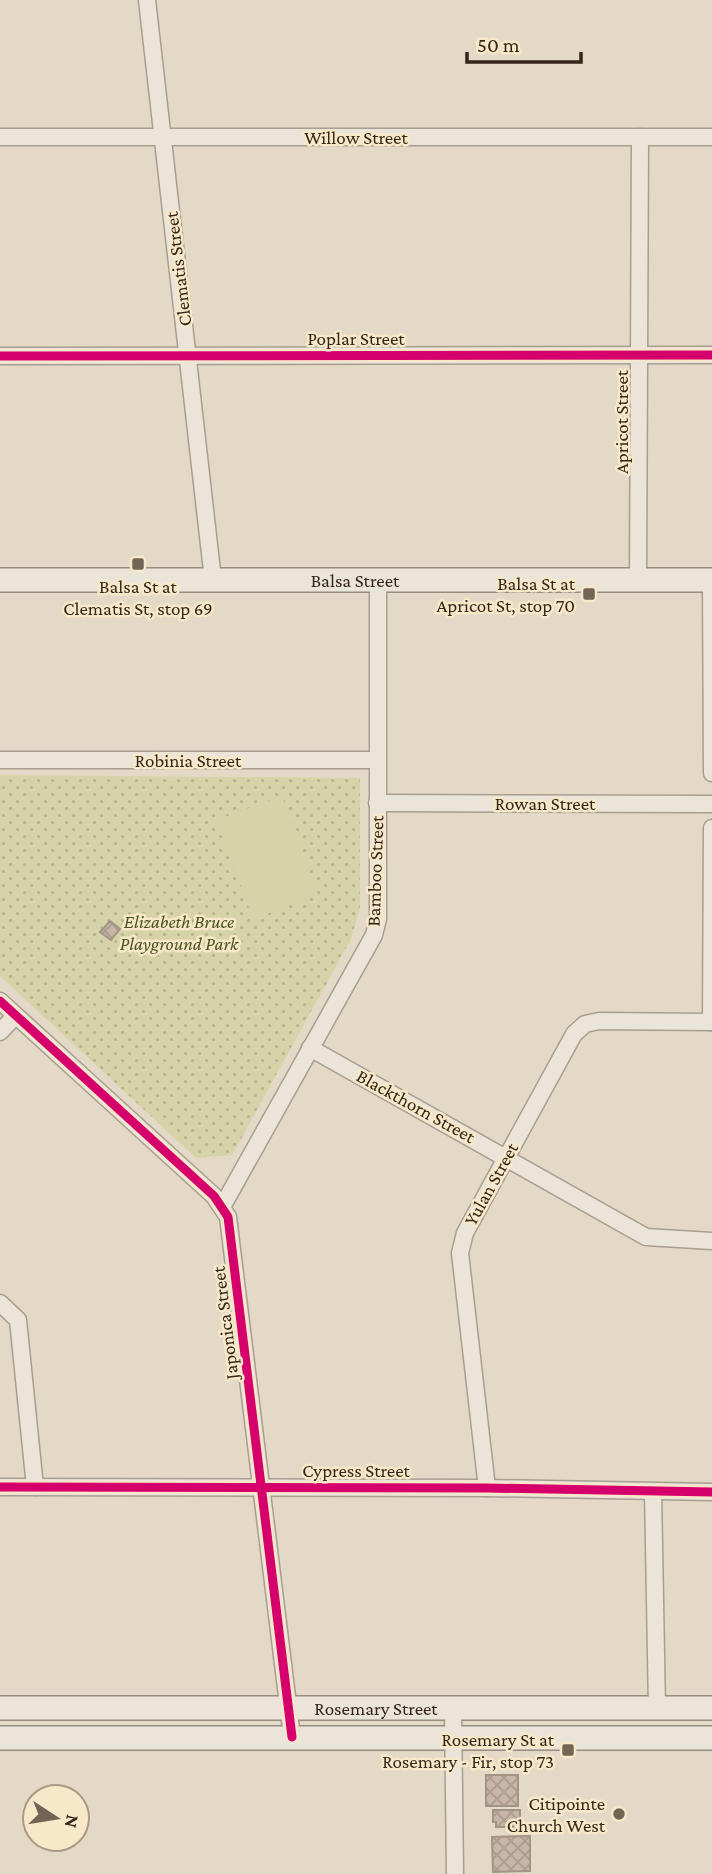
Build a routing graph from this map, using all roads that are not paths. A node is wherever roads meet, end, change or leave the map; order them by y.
1 (147, 0) edge
2 (0, 137) edge
3 (163, 137) junction
4 (640, 137) junction
5 (712, 137) edge
6 (188, 355) junction
7 (638, 355) junction
8 (712, 355) edge
9 (0, 356) edge
10 (0, 580) edge
11 (213, 580) junction
12 (378, 580) junction
13 (638, 580) junction
14 (712, 580) edge
15 (0, 760) edge
16 (376, 760) junction
17 (712, 773) edge
18 (377, 803) junction
19 (712, 804) edge
20 (712, 828) edge
21 (0, 1001) edge
22 (16, 1016) junction
23 (712, 1022) edge
24 (0, 1032) edge
25 (310, 1048) junction
26 (506, 1156) junction
27 (222, 1207) junction
28 (712, 1241) edge
29 (0, 1303) edge
30 (0, 1487) edge
31 (35, 1487) junction
32 (262, 1488) junction
33 (488, 1488) junction
34 (653, 1492) junction
35 (712, 1492) edge
36 (0, 1708) edge
37 (288, 1708) junction
38 (657, 1708) junction
39 (712, 1708) edge
40 (453, 1710) junction
41 (292, 1737) junction
42 (0, 1738) edge
43 (453, 1738) junction
44 (712, 1738) edge
45 (455, 1874) edge

1 - 3 street, Clematis Street
2 - 3 street, Willow Street
3 - 4 street, Willow Street
3 - 6 street, Clematis Street
4 - 5 street, Willow Street
4 - 7 street, Apricot Street
6 - 7 street, Poplar Street
6 - 9 street, Poplar Street
6 - 11 street, Clematis Street
7 - 8 street, Poplar Street
7 - 13 street, Apricot Street
10 - 11 main road, Balsa Street
11 - 12 main road, Balsa Street
12 - 13 main road, Balsa Street
12 - 16 street, Bamboo Street
13 - 14 main road, Balsa Street
14 - 17 street
15 - 16 street, Robinia Street
16 - 18 street, Bamboo Street
18 - 19 street, Rowan Street
18 - 25 street, Bamboo Street
20 - 23 street
21 - 22 street, Japonica Street
22 - 24 street
22 - 27 street, Japonica Street
23 - 26 street, Yulan Street
25 - 26 street, Blackthorn Street
25 - 27 street, Bamboo Street
26 - 28 street, Blackthorn Street
26 - 33 street, Yulan Street
27 - 32 street, Japonica Street
29 - 31 street
30 - 31 street, Cypress Street
31 - 32 street, Cypress Street
32 - 33 street, Cypress Street
32 - 37 street, Japonica Street
33 - 34 street, Cypress Street
34 - 35 street, Cypress Street
34 - 38 street
36 - 37 main road, Rosemary Street
37 - 40 main road, Rosemary Street
37 - 41 street, Japonica Street
38 - 39 main road, Rosemary Street
38 - 40 main road, Rosemary Street
40 - 43 street
41 - 42 main road, Rosemary Street
41 - 43 main road, Rosemary Street
43 - 44 main road, Rosemary Street
43 - 45 street

